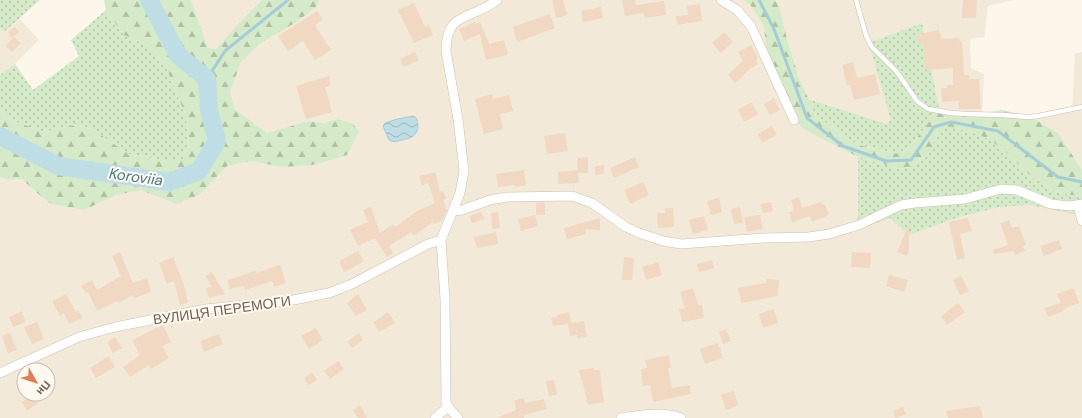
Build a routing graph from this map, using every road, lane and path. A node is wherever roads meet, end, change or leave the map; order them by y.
1 (497, 0) edge
2 (721, 0) edge
3 (856, 0) edge
4 (1082, 107) edge
5 (794, 120) dead end
6 (1080, 205) edge
7 (454, 211) junction
8 (1082, 221) edge
9 (441, 240) junction
10 (0, 373) edge
11 (448, 408) junction
12 (435, 418) edge
13 (458, 418) edge
14 (621, 418) edge
15 (681, 418) edge

1 - 7 street
2 - 5 street
3 - 4 lane
6 - 7 street
6 - 8 street
7 - 9 street
9 - 10 street, ВУЛИЦЯ ПЕРЕМОГИ
9 - 11 street
11 - 12 street
11 - 13 street
14 - 15 street

